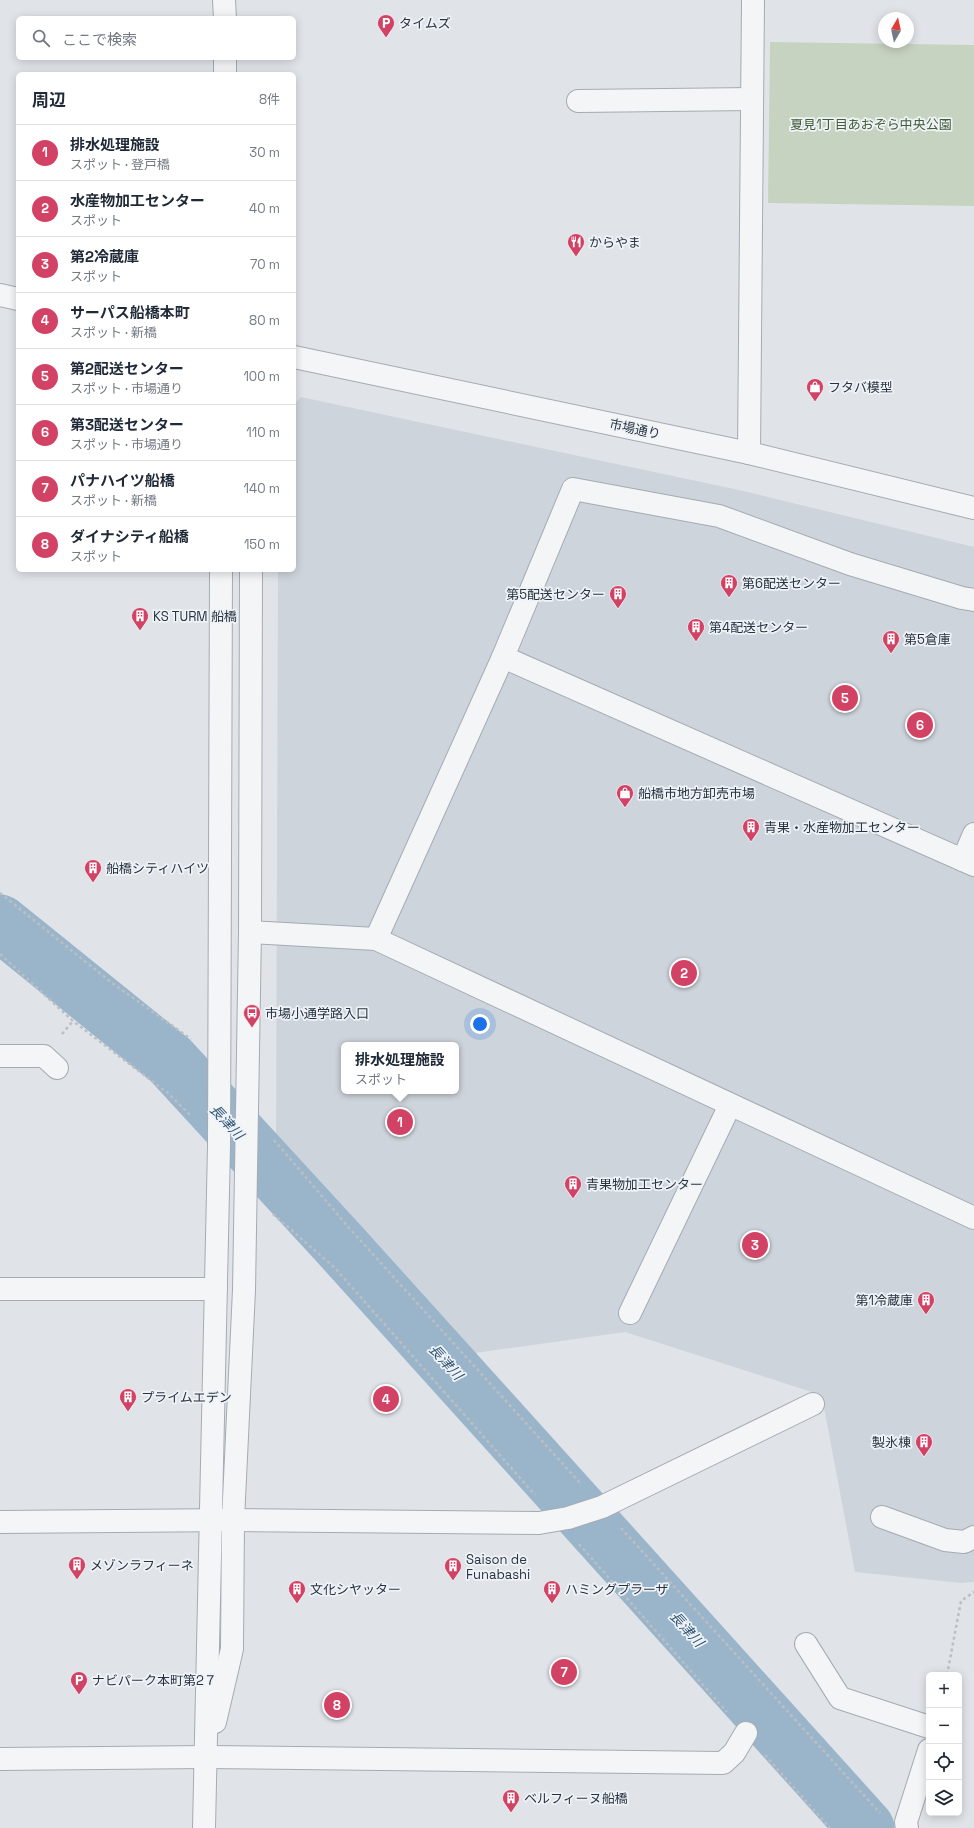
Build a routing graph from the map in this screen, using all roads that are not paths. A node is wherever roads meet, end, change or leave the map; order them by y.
1 (224, 0) edge
2 (752, 0) edge
3 (225, 16) edge
4 (225, 60) edge
5 (225, 72) edge
6 (752, 99) junction
7 (578, 101) dead end
8 (0, 295) edge
9 (16, 299) edge
10 (296, 357) edge
11 (750, 453) junction
12 (974, 508) edge
13 (221, 572) edge
14 (251, 572) edge
15 (974, 600) edge
16 (503, 656) junction
17 (974, 834) edge
18 (969, 863) edge
19 (250, 932) junction
20 (376, 939) junction
21 (0, 1056) edge
22 (57, 1068) dead end
23 (730, 1105) junction
24 (974, 1218) edge
25 (0, 1289) edge
26 (216, 1289) junction
27 (630, 1313) dead end
28 (813, 1404) dead end
29 (882, 1517) dead end
30 (233, 1520) junction
31 (210, 1521) junction
32 (0, 1522) edge
33 (974, 1536) edge
34 (806, 1644) dead end
35 (926, 1726) edge
36 (746, 1733) dead end
37 (205, 1757) junction
38 (0, 1759) edge
39 (926, 1759) edge
40 (204, 1828) edge
41 (907, 1828) edge

1 - 3 street
2 - 6 street
4 - 5 street
6 - 7 street
6 - 11 street
8 - 9 street
10 - 11 street, 市場通り
11 - 12 street, 市場通り
13 - 26 street
14 - 19 street
15 - 16 street
16 - 18 street
16 - 20 street
17 - 18 street
19 - 20 street
19 - 30 street
20 - 23 street
21 - 22 street
23 - 24 street
23 - 27 street
25 - 26 street
26 - 31 street
28 - 30 street
29 - 33 street
30 - 31 street
30 - 37 street
31 - 32 street
31 - 37 street
34 - 35 street
36 - 37 street
37 - 38 street
37 - 40 street
39 - 41 street

